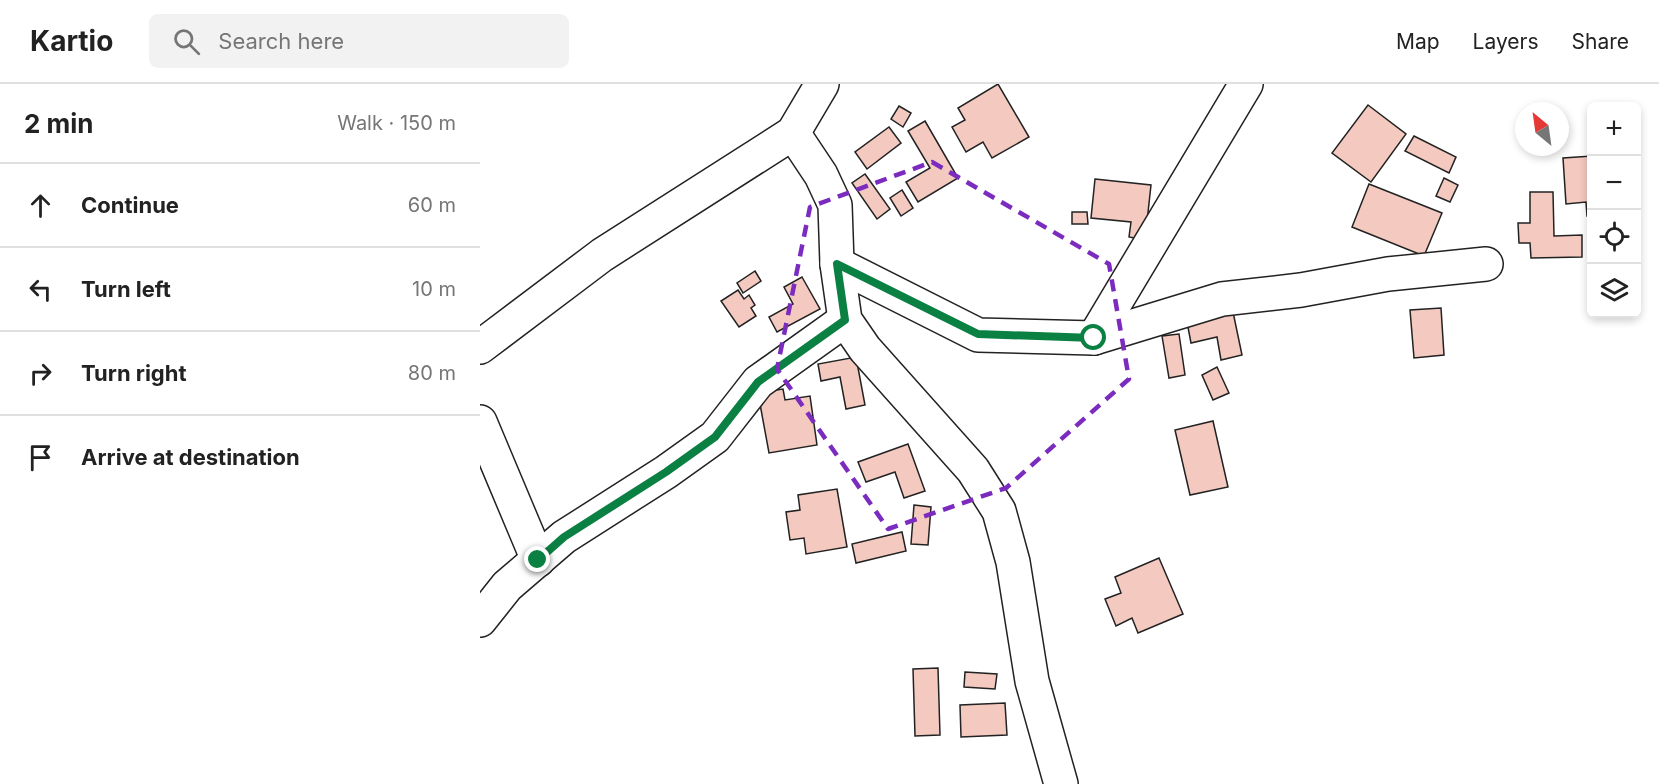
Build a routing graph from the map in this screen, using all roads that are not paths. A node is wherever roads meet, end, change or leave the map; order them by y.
1 (822, 84) edge
2 (1246, 84) edge
3 (793, 133) junction
4 (837, 264) junction
5 (1486, 264) dead end
6 (845, 320) junction
7 (1094, 338) junction
8 (480, 346) edge
9 (480, 422) edge
10 (538, 560) junction
11 (480, 620) edge
12 (1061, 784) edge

1 - 3 street
2 - 7 street
3 - 4 street
3 - 8 street
4 - 6 street
4 - 7 street
5 - 7 street
6 - 10 street
6 - 12 street
9 - 10 street
10 - 11 street

